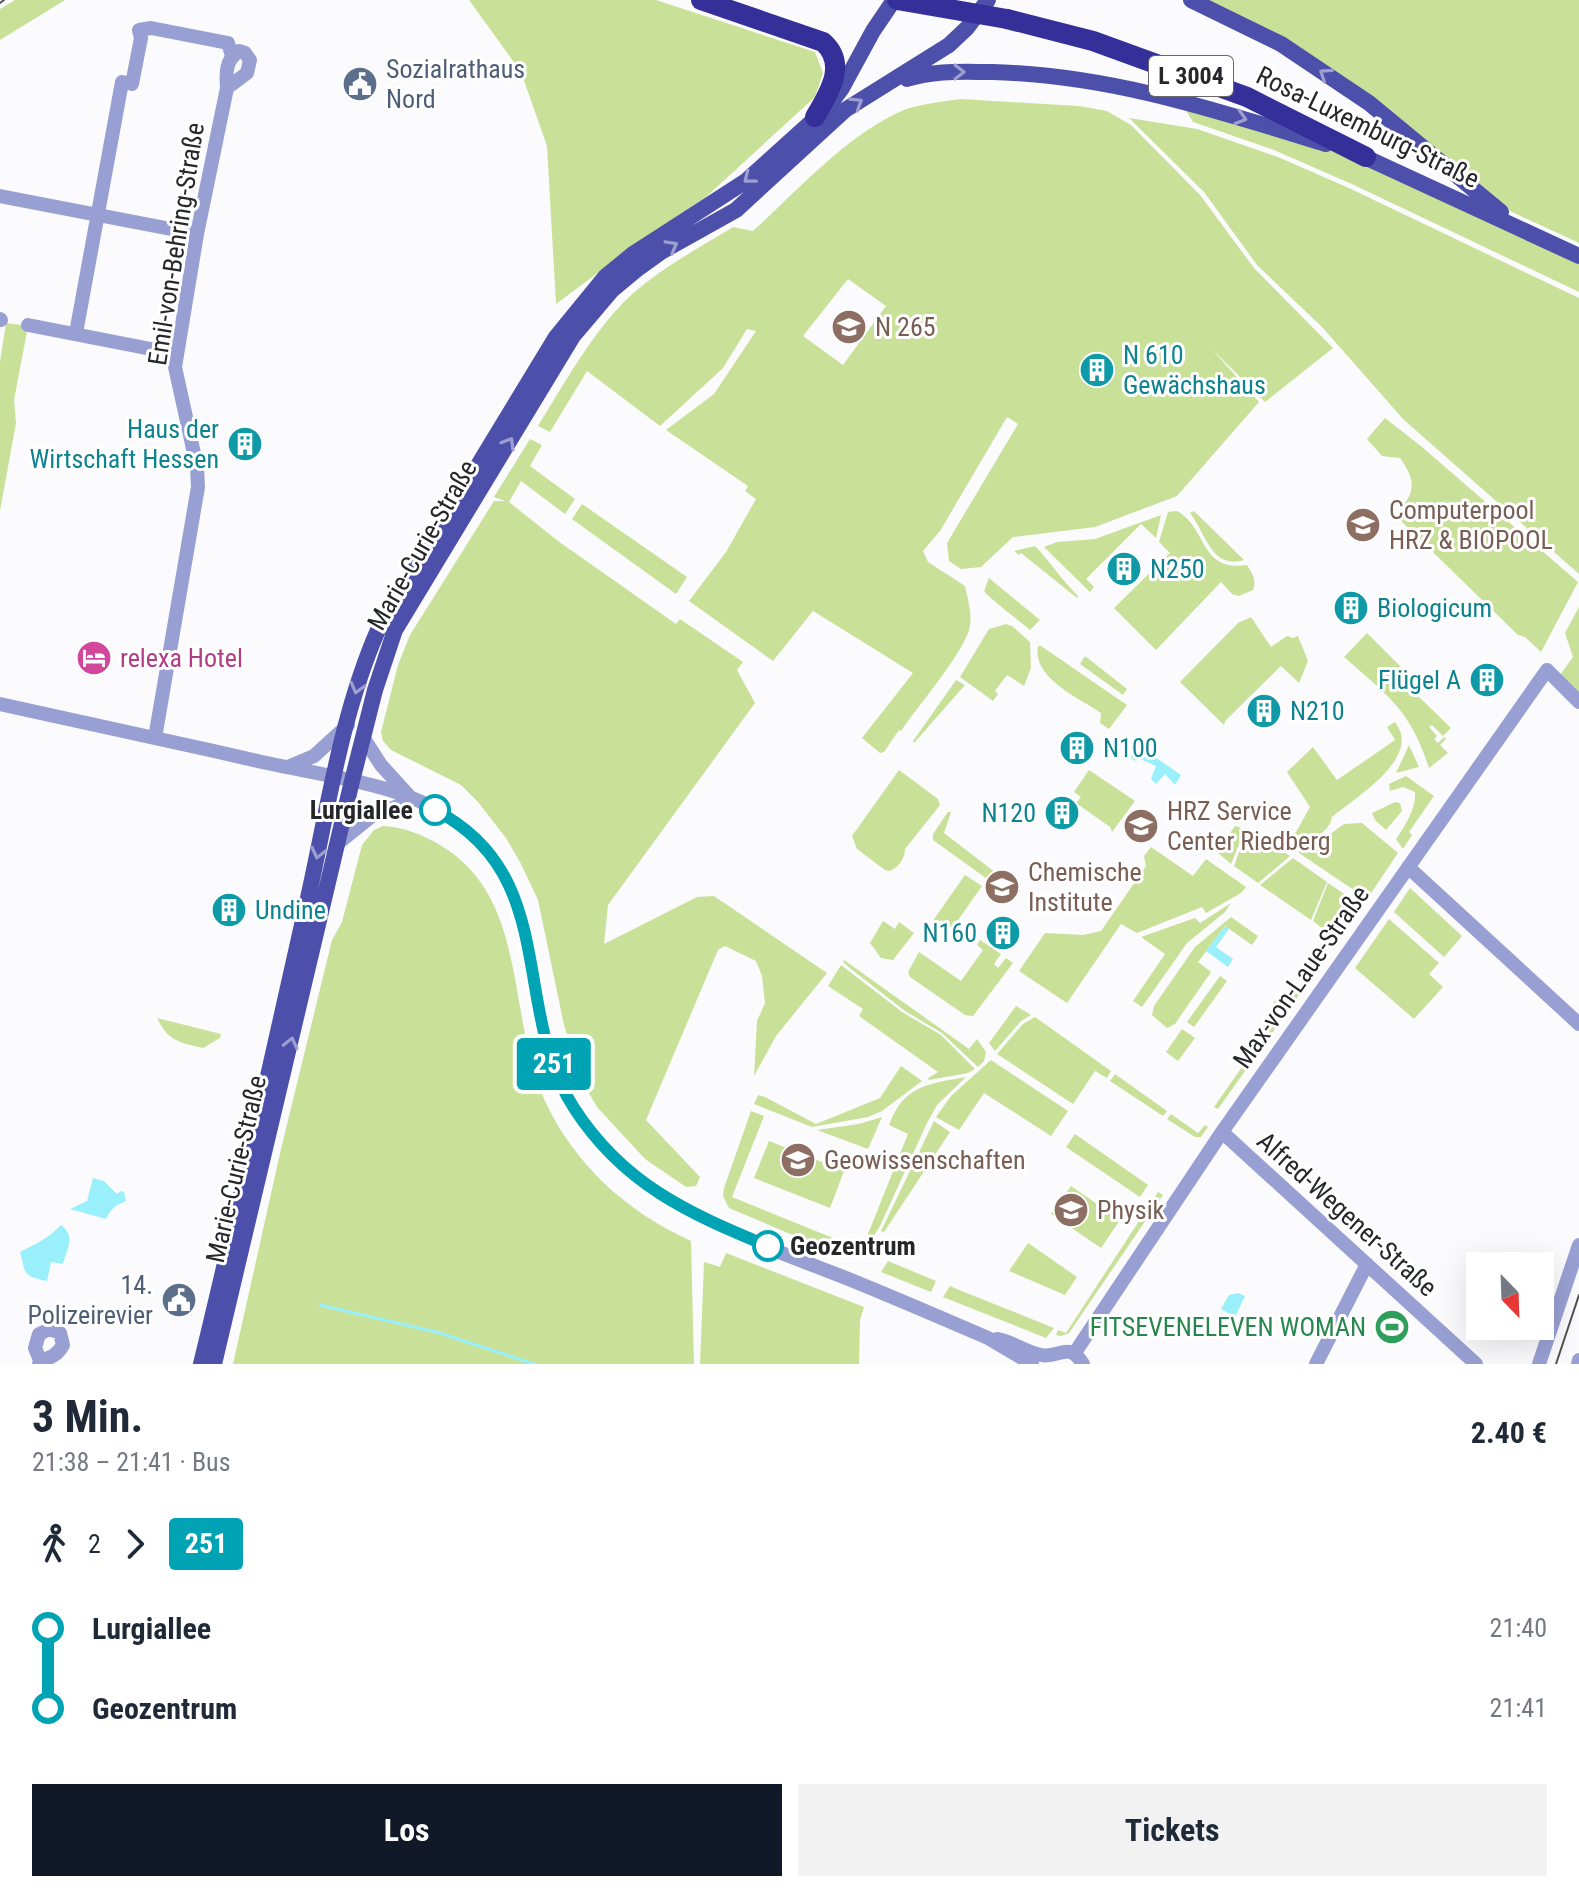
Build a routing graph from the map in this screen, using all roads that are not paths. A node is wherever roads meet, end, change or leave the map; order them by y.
1 (701, 0) edge
2 (896, 0) edge
3 (988, 0) edge
4 (1191, 0) edge
5 (883, 87) junction
6 (815, 117) junction
7 (1366, 157) junction
8 (0, 196) edge
9 (97, 214) junction
10 (1517, 226) junction
11 (197, 234) junction
12 (1579, 256) edge
13 (28, 325) dead end
14 (76, 333) junction
15 (151, 349) dead end
16 (1579, 702) edge
17 (0, 704) edge
18 (348, 725) junction
19 (363, 737) junction
20 (155, 738) junction
21 (287, 767) junction
22 (343, 779) junction
23 (414, 800) junction
24 (337, 844) junction
25 (1408, 867) junction
26 (1579, 1024) edge
27 (1222, 1132) junction
28 (1579, 1245) edge
29 (1367, 1264) junction
30 (988, 1338) junction
31 (1048, 1359) edge
32 (1079, 1359) edge
33 (201, 1364) edge
34 (214, 1364) edge
35 (1032, 1364) edge
36 (1316, 1364) edge
37 (1476, 1364) edge
38 (1539, 1364) edge

1 - 6 highway
2 - 6 main road, Marie-Curie-Straße
2 - 7 highway, Rosa-Luxemburg-Straße / L 3004, bridge
3 - 5 main road, Marie-Curie-Straße
10 -> 4 main road
5 -> 7 main road
19 -> 5 main road, Marie-Curie-Straße
6 -> 18 main road, Marie-Curie-Straße
7 - 10 main road, Rosa-Luxemburg-Straße / L 3004
8 - 9 street
9 - 11 street
9 - 11 street, Emil-von-Behring-Straße
9 - 14 street, Emil-von-Behring-Straße
10 - 12 main road, Rosa-Luxemburg-Straße / L 3004
11 - 20 street, Emil-von-Behring-Straße
13 - 14 street, Emil-von-Behring-Straße
14 - 15 street, Emil-von-Behring-Straße
16 - 25 street, Max-von-Laue-Straße
17 - 20 street
18 - 21 street
18 - 22 main road, Marie-Curie-Straße
19 - 22 main road, Marie-Curie-Straße
19 - 23 street
20 - 21 street
21 - 22 street
22 - 23 street
22 - 24 main road, Marie-Curie-Straße
22 -> 33 main road, Marie-Curie-Straße
23 - 24 street
23 - 30 street
34 -> 24 main road, Marie-Curie-Straße
25 - 26 street
25 - 27 street, Max-von-Laue-Straße
27 - 29 street, Alfred-Wegener-Straße
27 - 32 street, Max-von-Laue-Straße
28 - 38 street
29 - 36 street
29 - 37 street, Alfred-Wegener-Straße
30 - 31 street
30 - 35 street
31 - 32 street

